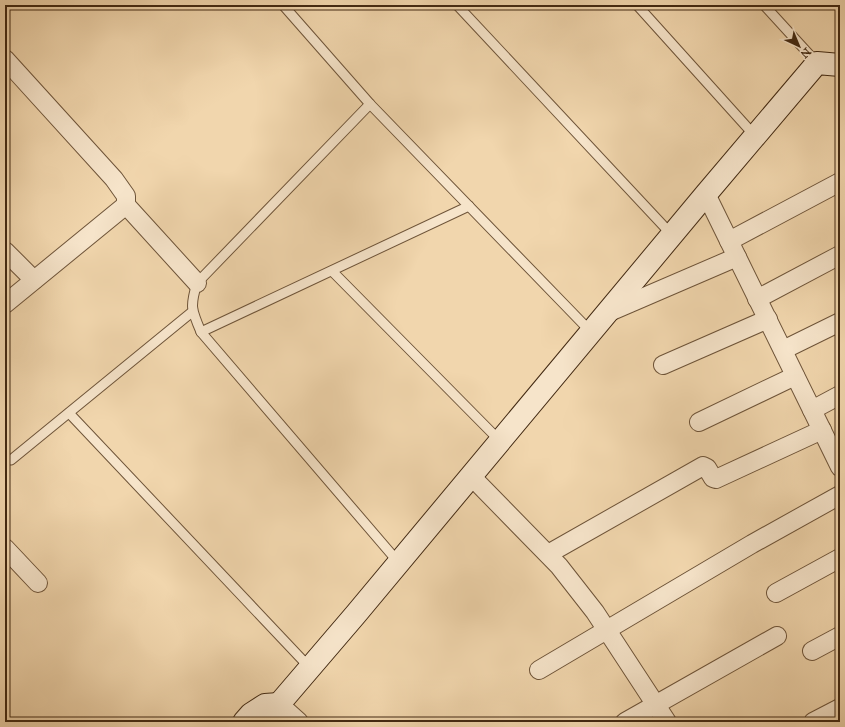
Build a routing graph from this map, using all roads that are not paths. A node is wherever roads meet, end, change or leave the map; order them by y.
1 (283, 5) edge
2 (457, 5) edge
3 (637, 5) edge
4 (764, 5) edge
5 (5, 59) edge
6 (817, 63) junction
7 (840, 65) edge
8 (370, 104) junction
9 (755, 136) junction
10 (840, 182) edge
11 (706, 194) junction
12 (126, 205) junction
13 (469, 206) junction
14 (672, 235) junction
15 (729, 241) junction
16 (5, 251) edge
17 (840, 255) edge
18 (737, 257) junction
19 (332, 271) junction
20 (34, 280) junction
21 (197, 283) junction
22 (757, 299) junction
23 (5, 304) edge
24 (192, 312) junction
25 (606, 314) junction
26 (768, 319) junction
27 (840, 322) edge
28 (201, 332) junction
29 (590, 332) junction
30 (783, 350) junction
31 (663, 364) dead end
32 (795, 376) junction
33 (840, 395) edge
34 (812, 410) junction
35 (68, 413) junction
36 (699, 422) dead end
37 (822, 430) junction
38 (500, 441) junction
39 (11, 460) dead end
40 (840, 466) edge
41 (471, 476) junction
42 (840, 495) edge
43 (5, 548) edge
44 (548, 554) junction
45 (840, 558) edge
46 (399, 563) junction
47 (38, 583) dead end
48 (776, 593) dead end
49 (607, 630) junction
50 (777, 636) dead end
51 (840, 636) edge
52 (812, 650) dead end
53 (310, 668) junction
54 (539, 670) dead end
55 (656, 704) junction
56 (840, 708) edge
57 (276, 713) edge
58 (244, 722) edge
59 (299, 722) edge
60 (625, 722) edge
61 (667, 722) edge
62 (813, 722) edge

1 - 8 lane
2 - 14 lane
3 - 9 lane
4 - 6 lane
5 - 12 street
6 - 7 street
6 - 9 street
8 - 13 lane
8 - 21 lane
9 - 11 street
10 - 15 street
11 - 14 street
11 - 15 street
12 - 20 street
12 - 21 street
13 - 19 lane
13 - 29 lane
14 - 25 street
15 - 18 street
16 - 20 street
17 - 22 street
18 - 22 street
18 - 25 street
19 - 28 lane
19 - 38 lane
20 - 23 street
21 - 24 lane
22 - 26 street
24 - 28 lane
24 - 35 lane
25 - 29 street
26 - 30 street
26 - 31 street
27 - 30 street
28 - 46 lane
29 - 38 street
30 - 32 street
32 - 34 street
32 - 36 street
33 - 34 street
34 - 37 street
35 - 39 lane
35 - 53 lane
37 - 40 street
37 - 44 street
38 - 41 street
41 - 44 street
41 - 46 street
42 - 49 street
43 - 47 street
44 - 49 street
45 - 48 street
46 - 53 street
49 - 54 street
49 - 55 street
50 - 55 street
51 - 52 street
53 - 57 street
55 - 60 street
55 - 61 street
56 - 62 street
57 - 58 street
57 - 59 street

